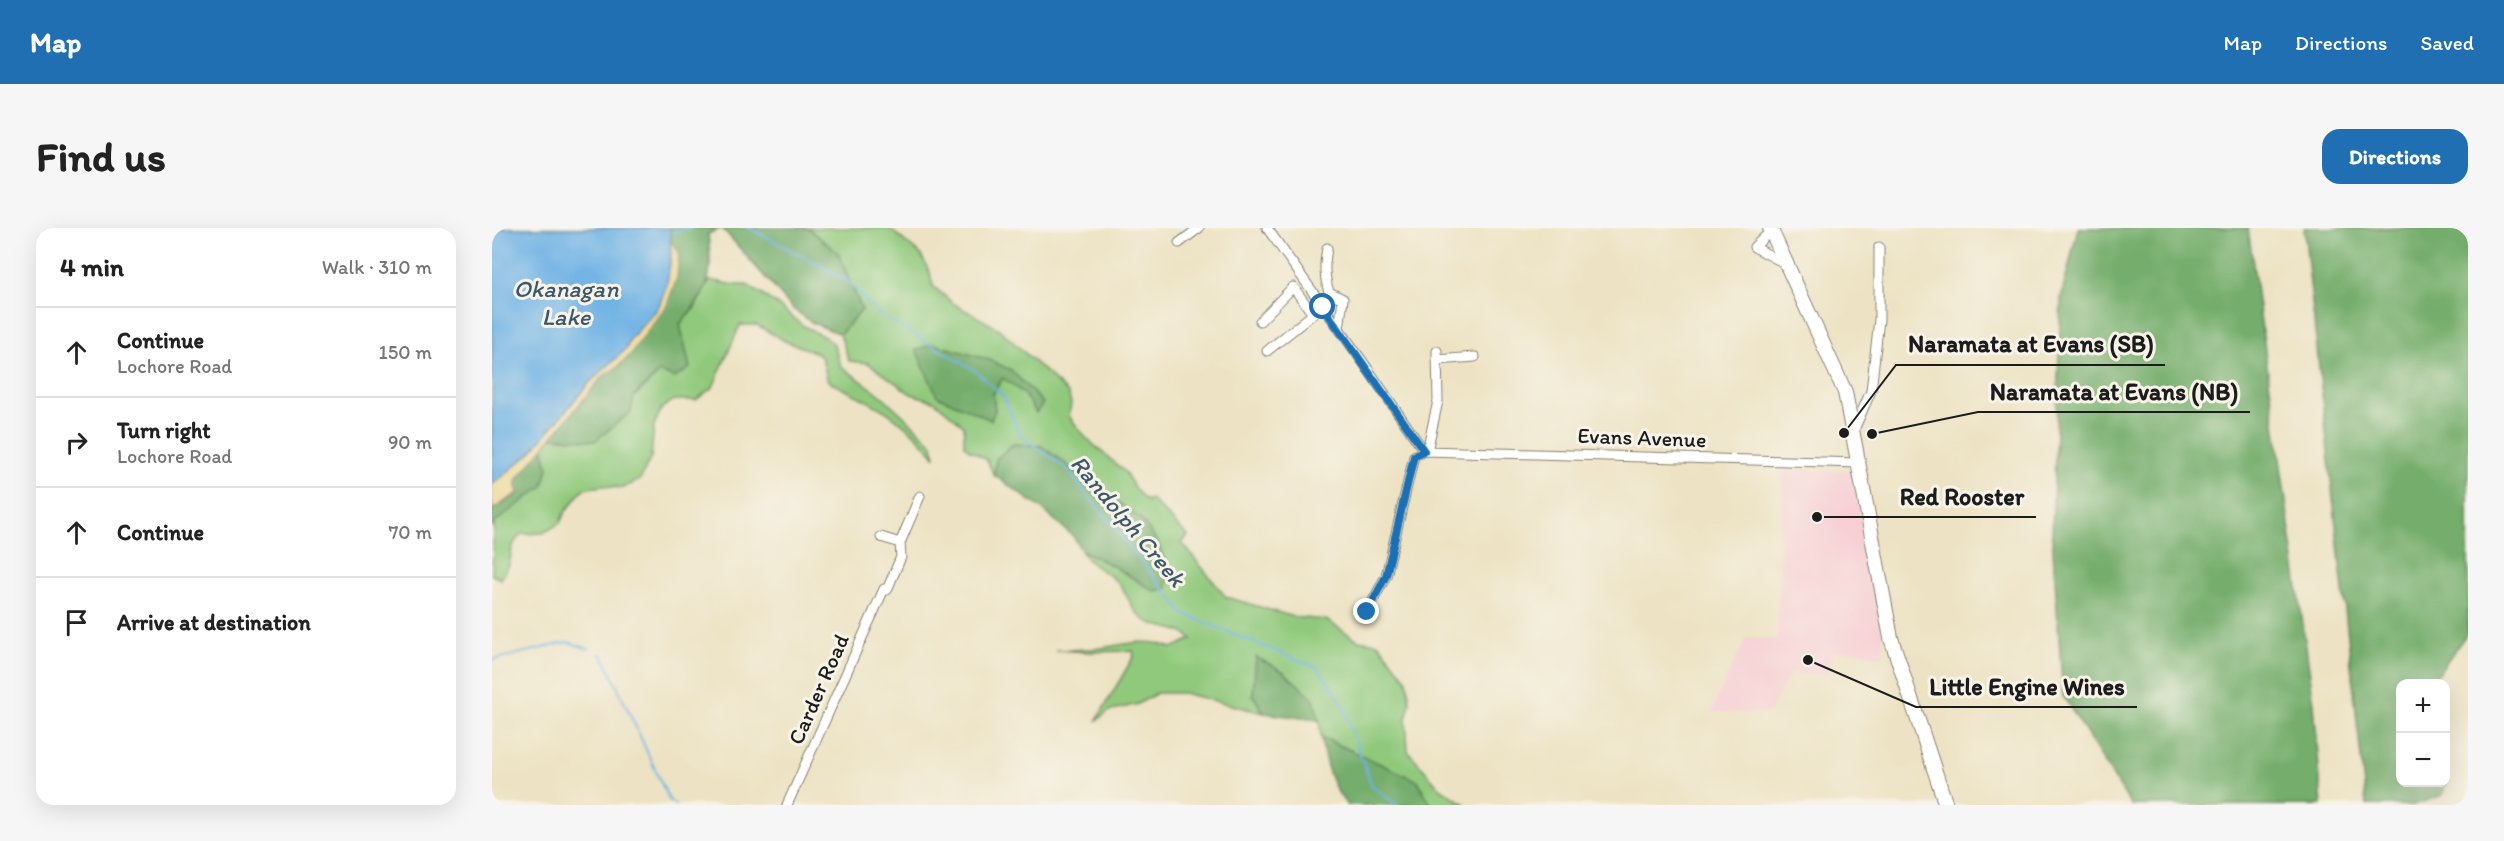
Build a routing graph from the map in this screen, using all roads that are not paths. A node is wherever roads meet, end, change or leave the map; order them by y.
1 (1199, 228) edge
2 (1267, 228) edge
3 (1770, 229) edge
4 (1179, 243) dead end
5 (1879, 246) dead end
6 (1327, 248) dead end
7 (1786, 264) junction
8 (1323, 307) junction
9 (1313, 314) junction
10 (1260, 321) dead end
11 (1339, 329) junction
12 (1267, 351) dead end
13 (1475, 357) dead end
14 (1853, 432) junction
15 (1426, 451) junction
16 (1859, 463) junction
17 (920, 496) dead end
18 (881, 537) dead end
19 (900, 543) junction
20 (1367, 612) dead end
21 (787, 805) edge
22 (1946, 805) edge

1 - 4 street
2 - 8 street
3 - 7 main road
3 - 7 street
5 - 14 street
6 - 11 street
7 - 14 main road
8 - 9 street
8 - 11 street
9 - 10 street
9 - 12 street
11 - 15 street
13 - 15 street
14 - 16 main road
15 - 16 street, Evans Avenue
15 - 20 street
16 - 22 main road
17 - 19 street, Carder Road
18 - 19 street
19 - 21 street, Carder Road

